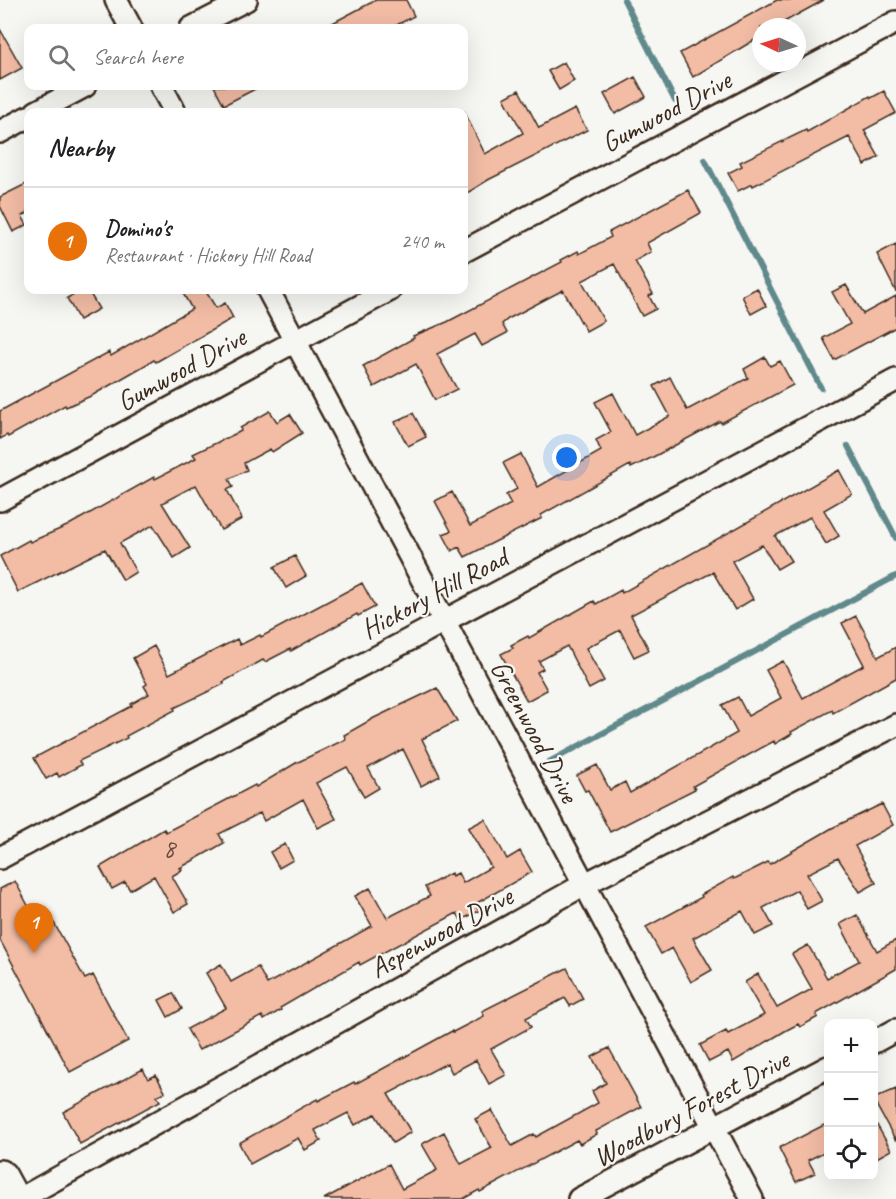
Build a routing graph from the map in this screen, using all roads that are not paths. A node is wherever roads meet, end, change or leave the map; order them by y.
1 (116, 0) edge
2 (246, 0) edge
3 (896, 22) edge
4 (129, 24) edge
5 (199, 24) edge
6 (77, 90) edge
7 (163, 90) edge
8 (44, 108) edge
9 (173, 108) edge
10 (24, 119) edge
11 (0, 132) edge
12 (468, 248) edge
13 (270, 294) edge
14 (382, 294) edge
15 (294, 340) junction
16 (896, 380) edge
17 (0, 500) edge
18 (443, 620) junction
19 (896, 724) edge
20 (0, 858) edge
21 (585, 884) junction
22 (896, 1030) edge
23 (878, 1039) edge
24 (824, 1068) edge
25 (715, 1129) junction
26 (0, 1178) edge
27 (12, 1199) edge
28 (20, 1199) edge
29 (579, 1199) edge
30 (752, 1199) edge

1 - 4 street
2 - 5 street
3 - 12 street, Gumwood Drive
6 - 8 street
7 - 9 street
10 - 11 street
13 - 15 street, Greenwood Drive
14 - 15 street, Gumwood Drive
15 - 17 street, Gumwood Drive
15 - 18 street, Greenwood Drive
16 - 18 street, Hickory Hill Road
18 - 20 street, Hickory Hill Road
18 - 21 street, Greenwood Drive
19 - 21 street, Aspenwood Drive
21 - 25 street, Greenwood Drive
21 - 28 street, Aspenwood Drive
22 - 23 street
24 - 25 street, Woodbury Forest Drive
25 - 29 street, Woodbury Forest Drive
25 - 30 street, Greenwood Drive
26 - 27 highway

